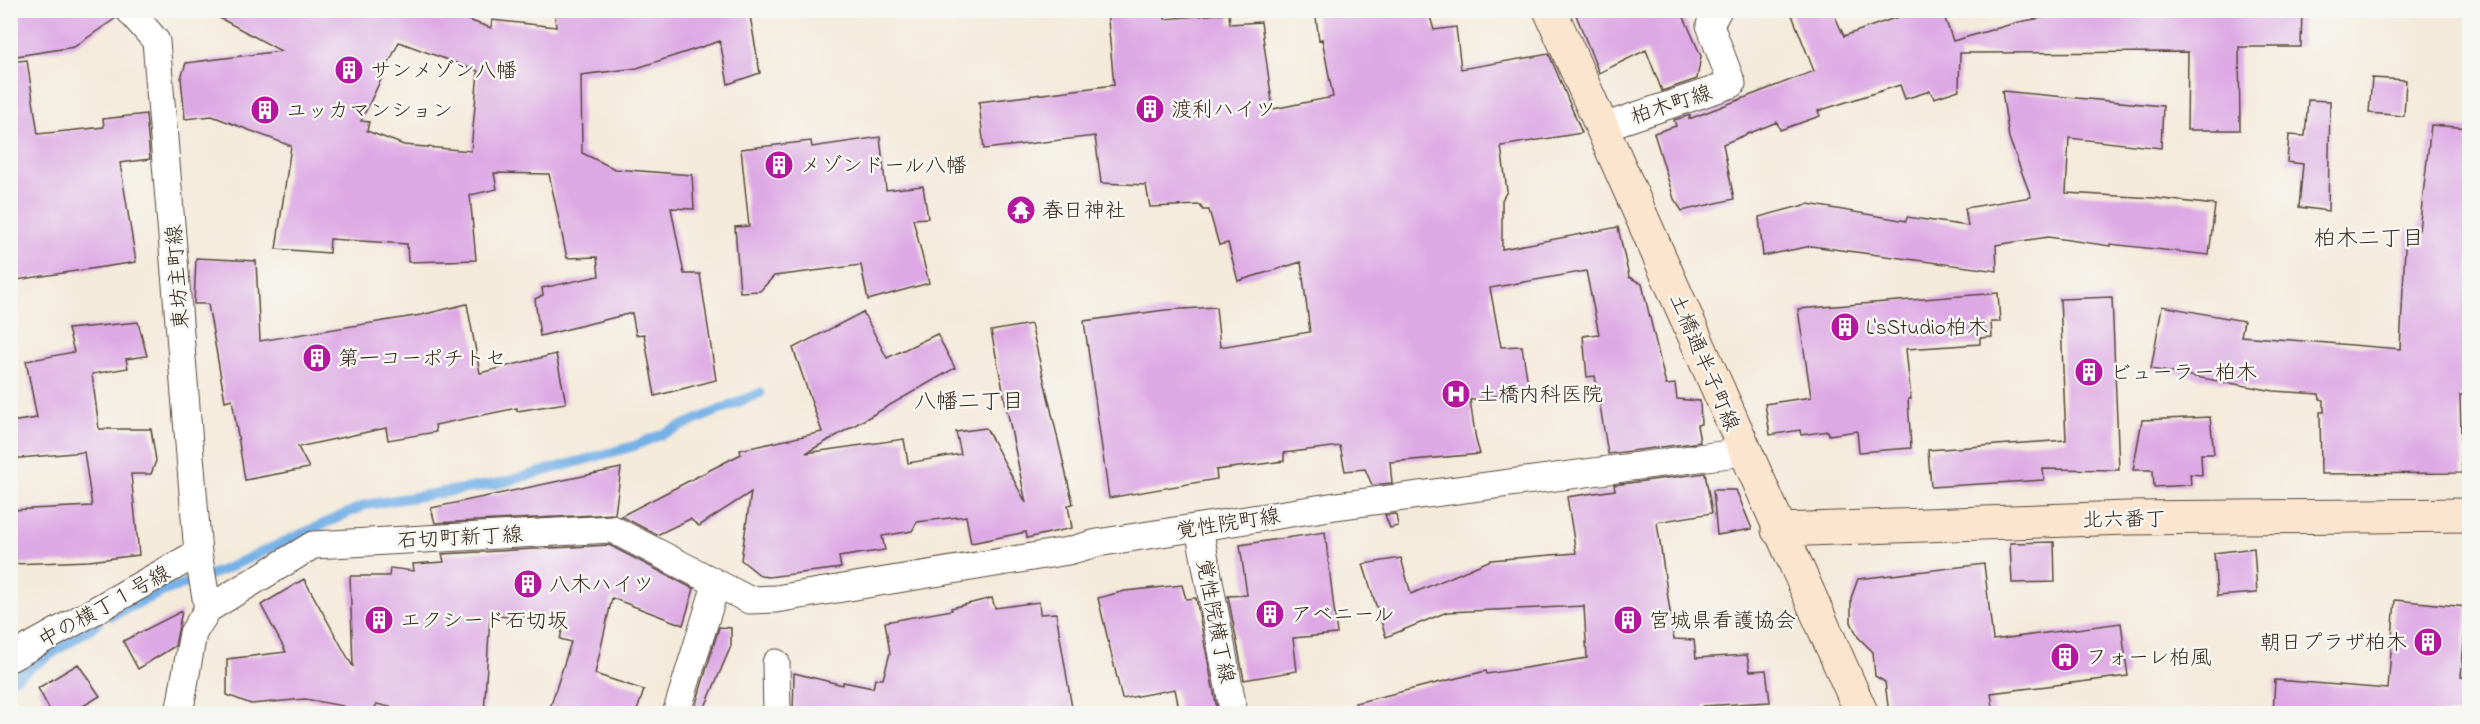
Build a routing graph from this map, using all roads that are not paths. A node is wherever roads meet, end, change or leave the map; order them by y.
1 (129, 10) edge
2 (1550, 10) edge
3 (1718, 10) edge
4 (1603, 127) junction
5 (1744, 452) junction
6 (2469, 515) edge
7 (1199, 528) junction
8 (1778, 530) junction
9 (199, 558) junction
10 (716, 585) junction
11 (207, 600) junction
12 (10, 658) edge
13 (776, 663) dead end
14 (178, 714) edge
15 (676, 714) edge
16 (777, 714) edge
17 (1234, 714) edge
18 (1862, 714) edge

1 - 9 street, 東坊主町線
2 - 4 street, 土橋通半子町線
3 - 4 street, 柏木町線
4 - 5 street, 土橋通半子町線
5 - 7 street, 覚性院町線
5 - 8 street, 土橋通半子町線
6 - 8 street, 北六番丁
7 - 10 street, 覚性院町線
7 - 17 street, 覚性院横丁線
8 - 18 street, 土橋通半子町線
9 - 11 street, 東坊主町線
9 - 12 street, 中の横丁１号線
10 - 11 street, 石切町新丁線
10 - 15 street
11 - 14 street
13 - 16 street

